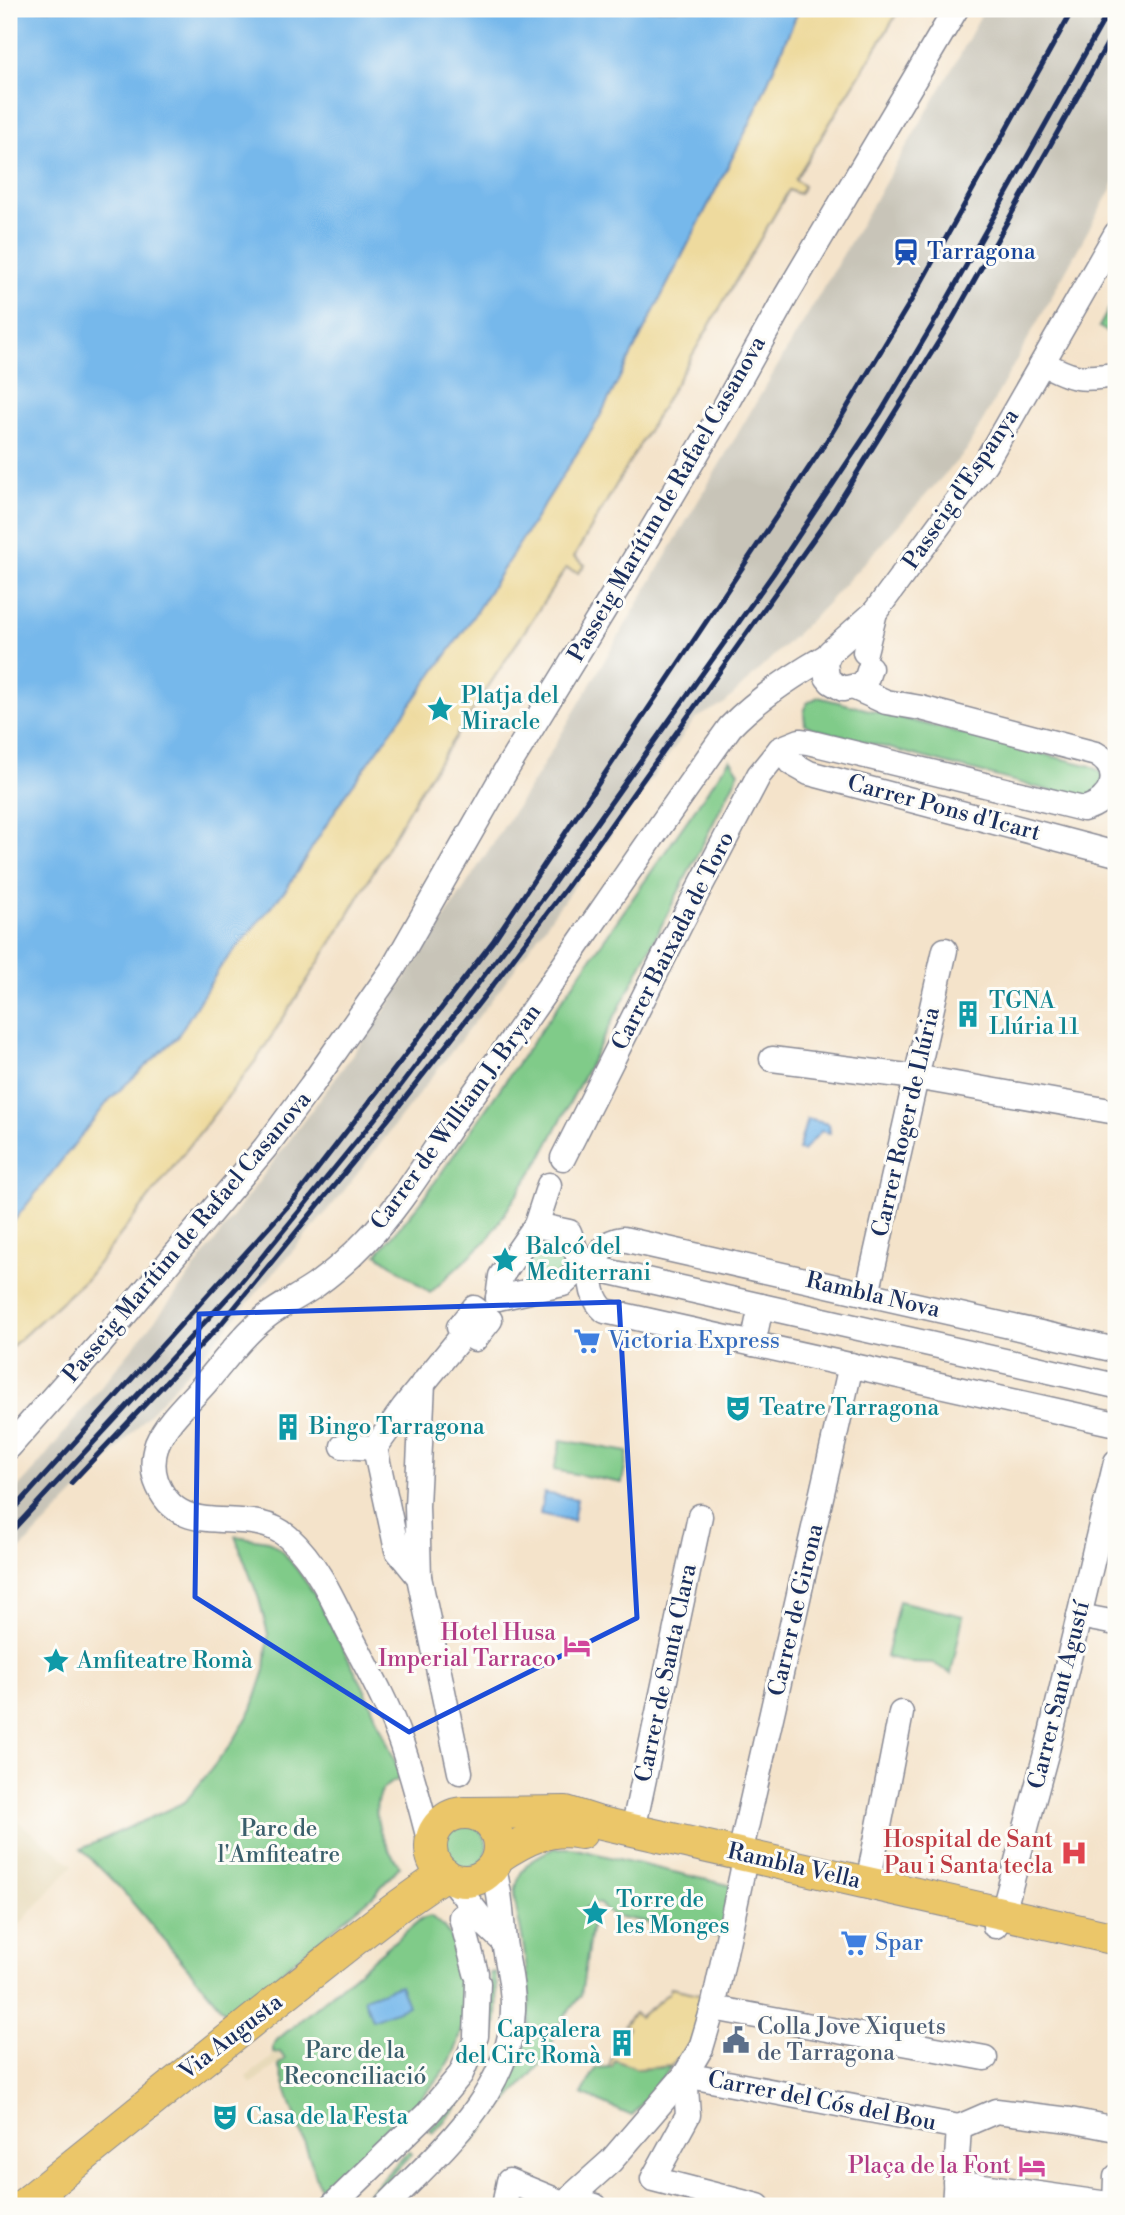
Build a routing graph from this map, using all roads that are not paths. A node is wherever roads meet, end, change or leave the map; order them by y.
1 (956, 9) edge
2 (1116, 234) edge
3 (1043, 363) junction
4 (1116, 375) edge
5 (876, 612) junction
6 (833, 651) junction
7 (868, 660) junction
8 (846, 687) junction
9 (762, 698) junction
10 (921, 708) junction
11 (790, 745) junction
12 (1116, 854) edge
13 (945, 950) dead end
14 (772, 1059) dead end
15 (915, 1077) junction
16 (1116, 1112) edge
17 (563, 1158) dead end
18 (549, 1185) dead end
19 (536, 1225) junction
20 (630, 1241) junction
21 (593, 1268) junction
22 (624, 1275) junction
23 (867, 1294) junction
24 (761, 1306) junction
25 (617, 1313) junction
26 (482, 1315) junction
27 (753, 1344) junction
28 (1116, 1350) edge
29 (851, 1365) junction
30 (423, 1383) junction
31 (1116, 1386) edge
32 (1116, 1424) edge
33 (343, 1446) dead end
34 (9, 1447) edge
35 (375, 1448) junction
36 (1116, 1462) edge
37 (700, 1516) dead end
38 (419, 1577) junction
39 (1079, 1616) junction
40 (1116, 1623) edge
41 (901, 1713) dead end
42 (460, 1772) dead end
43 (470, 1813) junction
44 (633, 1830) junction
45 (741, 1861) junction
46 (495, 1862) junction
47 (442, 1866) junction
48 (868, 1882) junction
49 (461, 1917) dead end
50 (999, 1920) junction
51 (1116, 1939) edge
52 (504, 1942) junction
53 (1116, 1953) edge
54 (713, 2008) junction
55 (979, 2057) dead end
56 (685, 2075) junction
57 (959, 2127) junction
58 (1116, 2129) edge
59 (1116, 2177) edge
60 (955, 2194) edge
61 (567, 2203) edge
62 (1115, 2205) edge
63 (22, 2206) edge
64 (332, 2206) edge
65 (386, 2206) edge
66 (504, 2206) edge
67 (594, 2206) edge
68 (758, 2206) edge

1 - 34 street, Passeig Marítim de Rafael Casanova
2 - 3 street, Passeig d'Espanya
3 - 4 street
3 - 5 street, Passeig d'Espanya
5 - 6 street, Passeig d'Espanya
5 - 7 street, Passeig d'Espanya
6 - 7 street
6 - 8 street
6 - 9 street, Carrer de William J. Bryan
7 - 8 street
7 - 10 street
8 - 9 street, Carrer de William J. Bryan
8 - 10 street
9 - 47 street, Carrer de William J. Bryan
10 - 11 street
11 - 12 street, Carrer Pons d'Icart
11 - 17 street, Carrer Baixada de Toro
13 - 15 street, Carrer Roger de Llúria
14 - 15 street
15 - 16 street
15 - 23 street, Carrer Roger de Llúria
18 - 19 street
19 - 26 street
19 - 26 street
20 - 21 street
20 - 22 street
20 - 23 street, Rambla Nova
21 - 22 street, Rambla Nova
21 - 25 street
22 - 24 street, Rambla Nova
22 - 25 street
23 - 28 street, Rambla Nova
24 - 27 street
24 - 31 street, Rambla Nova
25 - 27 street
26 - 30 street
27 - 29 street
29 - 32 street
29 - 45 street, Carrer de Girona
30 - 35 street
30 - 38 street
33 - 35 street
35 - 38 street
36 - 39 street, Carrer Sant Agustí
37 - 44 street, Carrer de Santa Clara
38 - 42 street
39 - 40 street
39 - 50 street, Carrer Sant Agustí
41 - 48 street
43 - 44 main road, Rambla Vella
43 - 46 main road
43 - 47 main road
44 - 45 main road, Rambla Vella
45 - 46 main road, Rambla Vella
45 - 48 main road, Rambla Vella
45 - 50 main road, Rambla Vella
45 - 54 street, Carrer de Girona
46 - 47 main road
46 - 52 street
47 - 52 street
47 - 63 main road, Via Augusta
48 - 50 main road, Rambla Vella
49 - 64 street
50 - 51 main road, Rambla Vella
50 - 53 main road, Rambla Vella
52 - 65 street
54 - 55 street
54 - 56 street, Carrer de Girona
56 - 57 street, Carrer del Cós del Bou
56 - 61 street, Carrer de Girona
56 - 68 street
57 - 58 street
57 - 60 street
59 - 62 street
60 - 62 street
61 - 66 street
61 - 67 street

